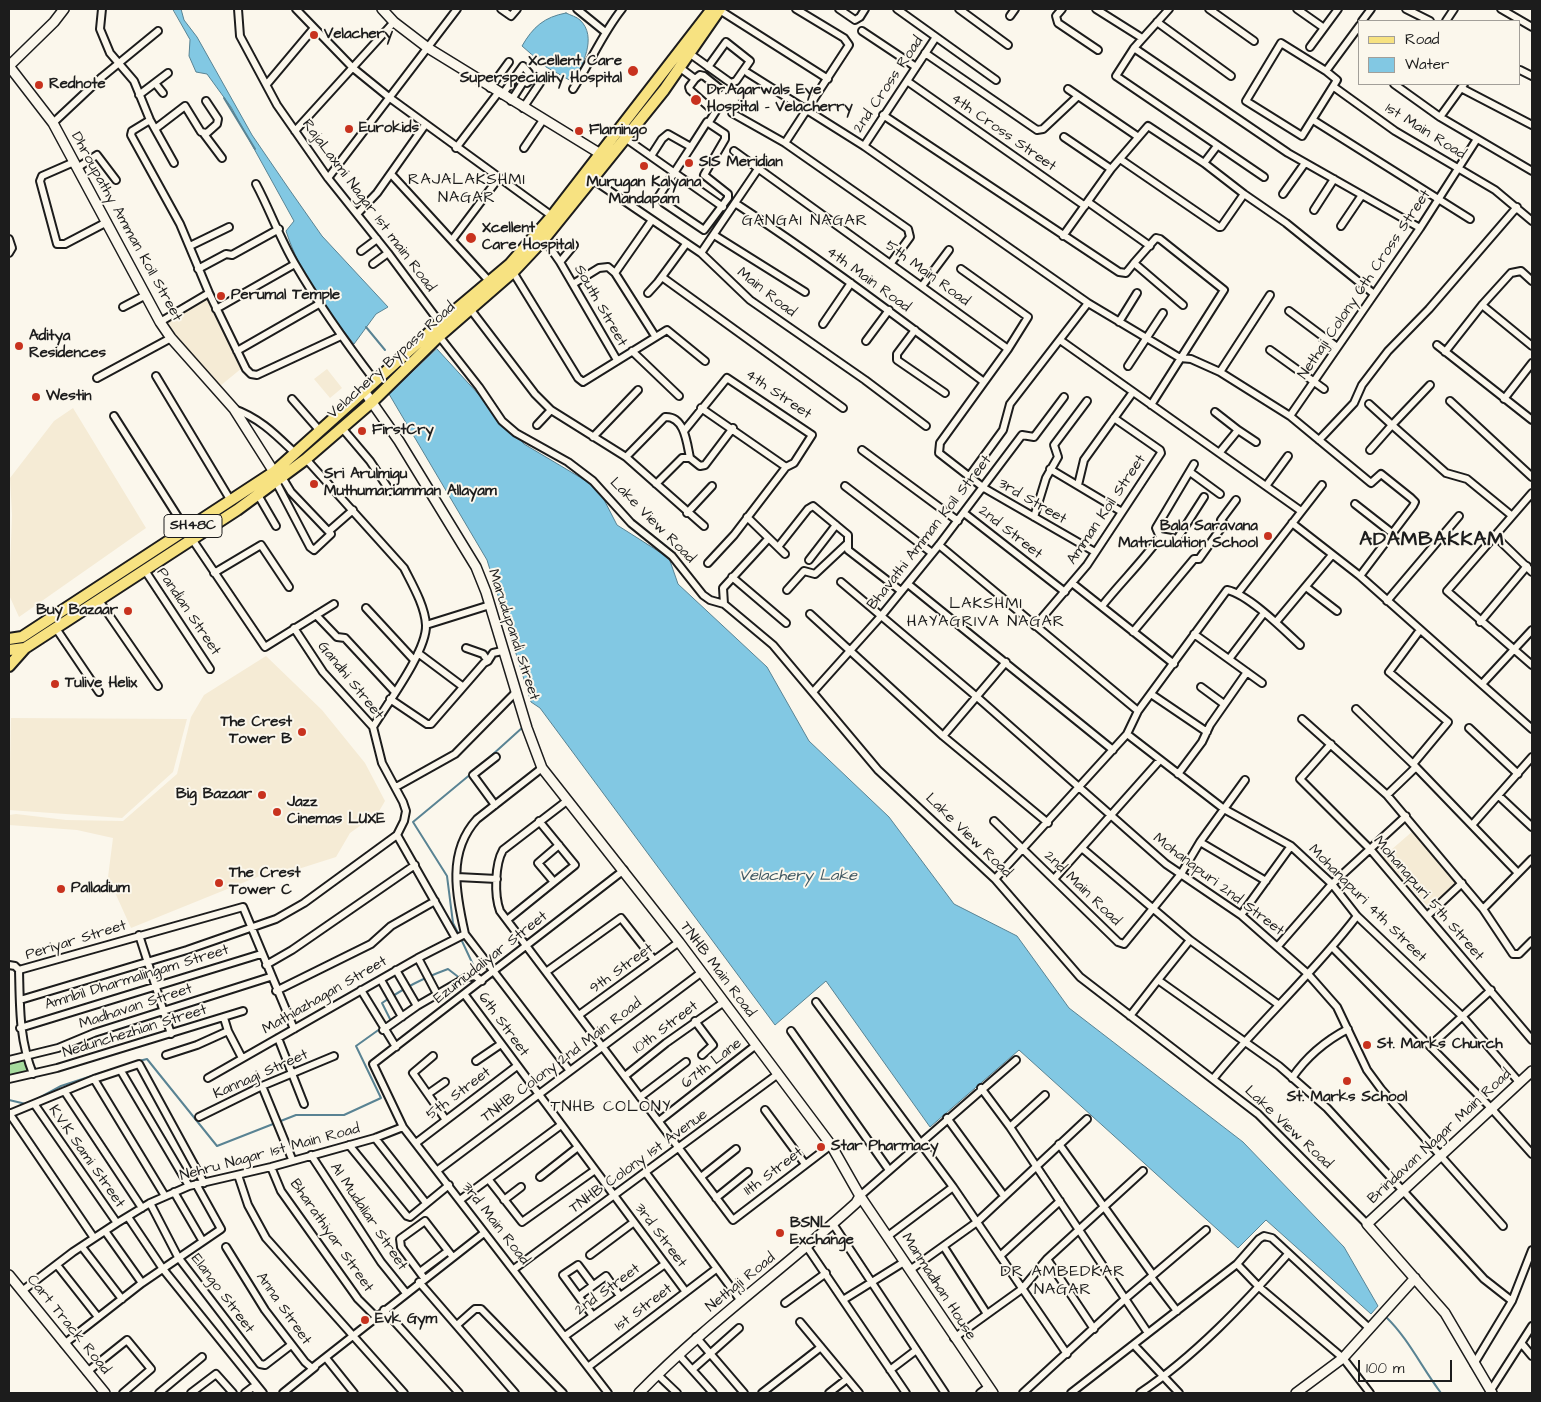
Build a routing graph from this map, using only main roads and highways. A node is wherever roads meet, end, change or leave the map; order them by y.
1 (717, 9) edge
2 (654, 82) junction
3 (664, 90) junction
4 (301, 456) junction
5 (277, 477) junction
6 (189, 535) junction
7 (9, 640) edge
8 (25, 648) junction
9 (9, 650) edge
10 (9, 666) edge

1 - 2 main road, Velachery Bypass Road / SH48C
1 - 3 main road, Velachery Bypass Road / SH48C
2 - 3 main road
2 - 4 main road, Velachery Bypass Road / SH48C
3 - 4 main road, Velachery Bypass Road / SH48C
4 - 5 main road, Velachery Bypass Road / SH48C
5 - 6 main road, Velachery Bypass Road / SH48C
5 - 6 main road, Velachery Bypass Road / SH48C
6 - 7 main road, Velachery Bypass Road / SH48C
6 - 8 main road, Velachery Bypass Road / SH48C
8 - 9 main road, Velachery Bypass Road / SH48C
8 - 10 main road

